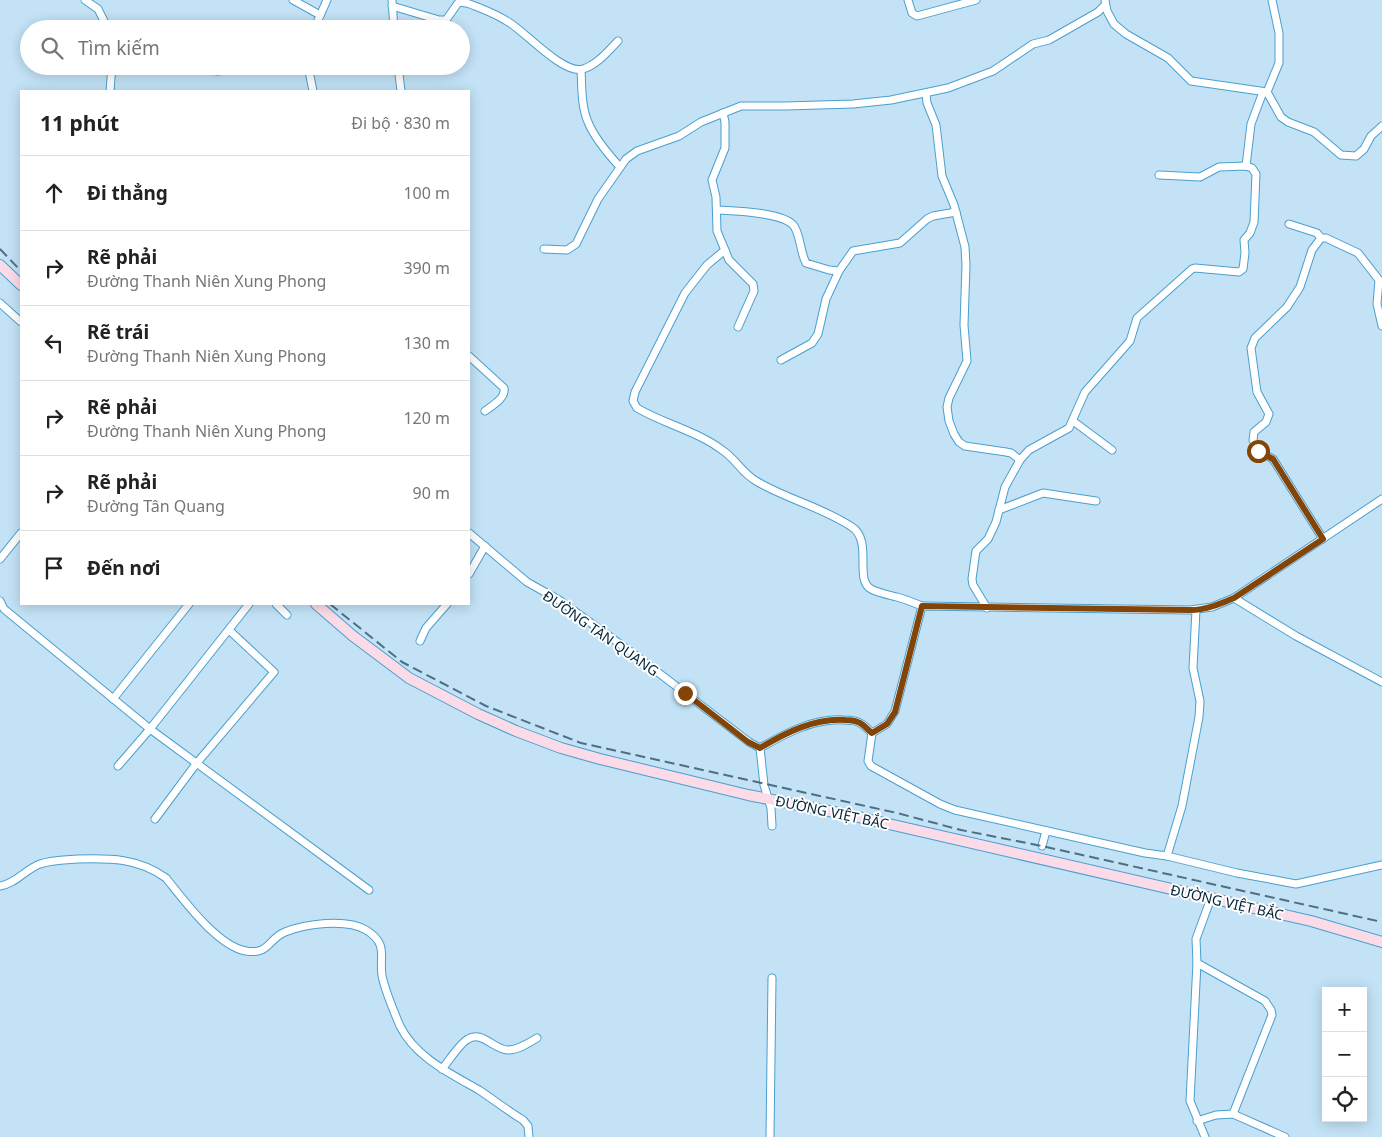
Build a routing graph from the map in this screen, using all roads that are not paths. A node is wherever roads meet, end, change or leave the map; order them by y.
1 (85, 0) edge
2 (293, 0) edge
3 (327, 0) edge
4 (908, 0) edge
5 (976, 0) edge
6 (1272, 0) edge
7 (392, 3) edge
8 (1105, 3) edge
9 (320, 15) junction
10 (104, 20) edge
11 (318, 20) edge
12 (393, 20) edge
13 (618, 41) dead end
14 (581, 70) junction
15 (111, 75) edge
16 (310, 75) edge
17 (399, 75) edge
18 (110, 90) edge
19 (313, 90) edge
20 (401, 90) edge
21 (1265, 92) junction
22 (926, 93) junction
23 (723, 113) junction
24 (1382, 126) edge
25 (1246, 166) junction
26 (620, 167) junction
27 (1159, 174) dead end
28 (718, 210) junction
29 (956, 212) junction
30 (1289, 224) dead end
31 (1321, 238) junction
32 (544, 249) dead end
33 (725, 250) junction
34 (0, 265) edge
35 (839, 271) junction
36 (20, 284) edge
37 (0, 303) edge
38 (20, 321) edge
39 (1382, 326) edge
40 (738, 327) dead end
41 (470, 357) edge
42 (781, 360) dead end
43 (485, 411) dead end
44 (1073, 422) junction
45 (1112, 450) dead end
46 (1020, 460) junction
47 (1382, 499) edge
48 (1096, 501) dead end
49 (999, 510) junction
50 (20, 534) edge
51 (470, 534) edge
52 (1323, 539) junction
53 (485, 546) junction
54 (0, 559) edge
55 (470, 572) edge
56 (1234, 598) junction
57 (0, 601) edge
58 (188, 605) edge
59 (248, 605) edge
60 (277, 605) edge
61 (317, 605) edge
62 (446, 605) edge
63 (922, 606) junction
64 (2, 608) edge
65 (987, 608) junction
66 (1196, 610) junction
67 (287, 615) dead end
68 (229, 630) junction
69 (420, 641) dead end
70 (1382, 682) edge
71 (113, 699) junction
72 (150, 729) junction
73 (872, 733) junction
74 (760, 748) junction
75 (196, 764) junction
76 (118, 766) dead end
77 (768, 798) junction
78 (155, 819) dead end
79 (772, 826) dead end
80 (1046, 831) junction
81 (1042, 846) dead end
82 (1167, 856) junction
83 (1382, 865) edge
84 (0, 886) edge
85 (369, 890) dead end
86 (1211, 898) junction
87 (1382, 942) edge
88 (1197, 963) junction
89 (772, 978) dead end
90 (538, 1038) dead end
91 (442, 1069) junction
92 (1234, 1114) junction
93 (1198, 1121) junction
94 (529, 1137) edge
95 (770, 1137) edge
96 (1205, 1137) edge
97 (1285, 1137) edge

1 - 10 street
2 - 9 street
3 - 9 street
4 - 5 street
6 - 21 street
7 - 12 street
7 - 14 street
8 - 21 street
8 - 22 street
9 - 11 street
13 - 14 street
14 - 26 street
15 - 18 street
16 - 19 street
17 - 20 street
21 - 24 street
21 - 25 street
22 - 23 street
22 - 29 street
23 - 26 street
23 - 28 street
25 - 27 street
25 - 44 street
26 - 32 street
28 - 33 street
28 - 35 street
29 - 35 street
29 - 46 street
30 - 31 street
31 - 39 street
31 - 52 street
33 - 40 street
33 - 63 street
34 - 36 main road
35 - 42 street
37 - 38 street
41 - 43 street
44 - 45 street
44 - 46 street
46 - 49 street
47 - 52 street
48 - 49 street
49 - 65 street
50 - 54 street
51 - 53 street, ĐƯỜNG TÂN QUANG
52 - 56 street
53 - 55 street
53 - 74 street, ĐƯỜNG TÂN QUANG
56 - 66 street
56 - 70 street
57 - 64 street
58 - 71 street
59 - 68 street
60 - 67 street
61 - 77 main road, ĐƯỜNG VIỆT BẮC
62 - 69 street
63 - 65 street
63 - 73 street
64 - 71 street
65 - 66 street
66 - 82 street
68 - 72 street
68 - 75 street
71 - 72 street
72 - 75 street
72 - 76 street
73 - 74 street
73 - 80 street
74 - 77 street
75 - 78 street
75 - 85 street
77 - 79 street
77 - 86 main road, ĐƯỜNG VIỆT BẮC
80 - 81 street
80 - 82 street
82 - 83 street
84 - 91 street
86 - 87 main road, ĐƯỜNG VIỆT BẮC
86 - 88 street
88 - 92 street
88 - 93 street
89 - 95 street
90 - 91 street
91 - 94 street
92 - 93 street
92 - 97 street
93 - 96 street

